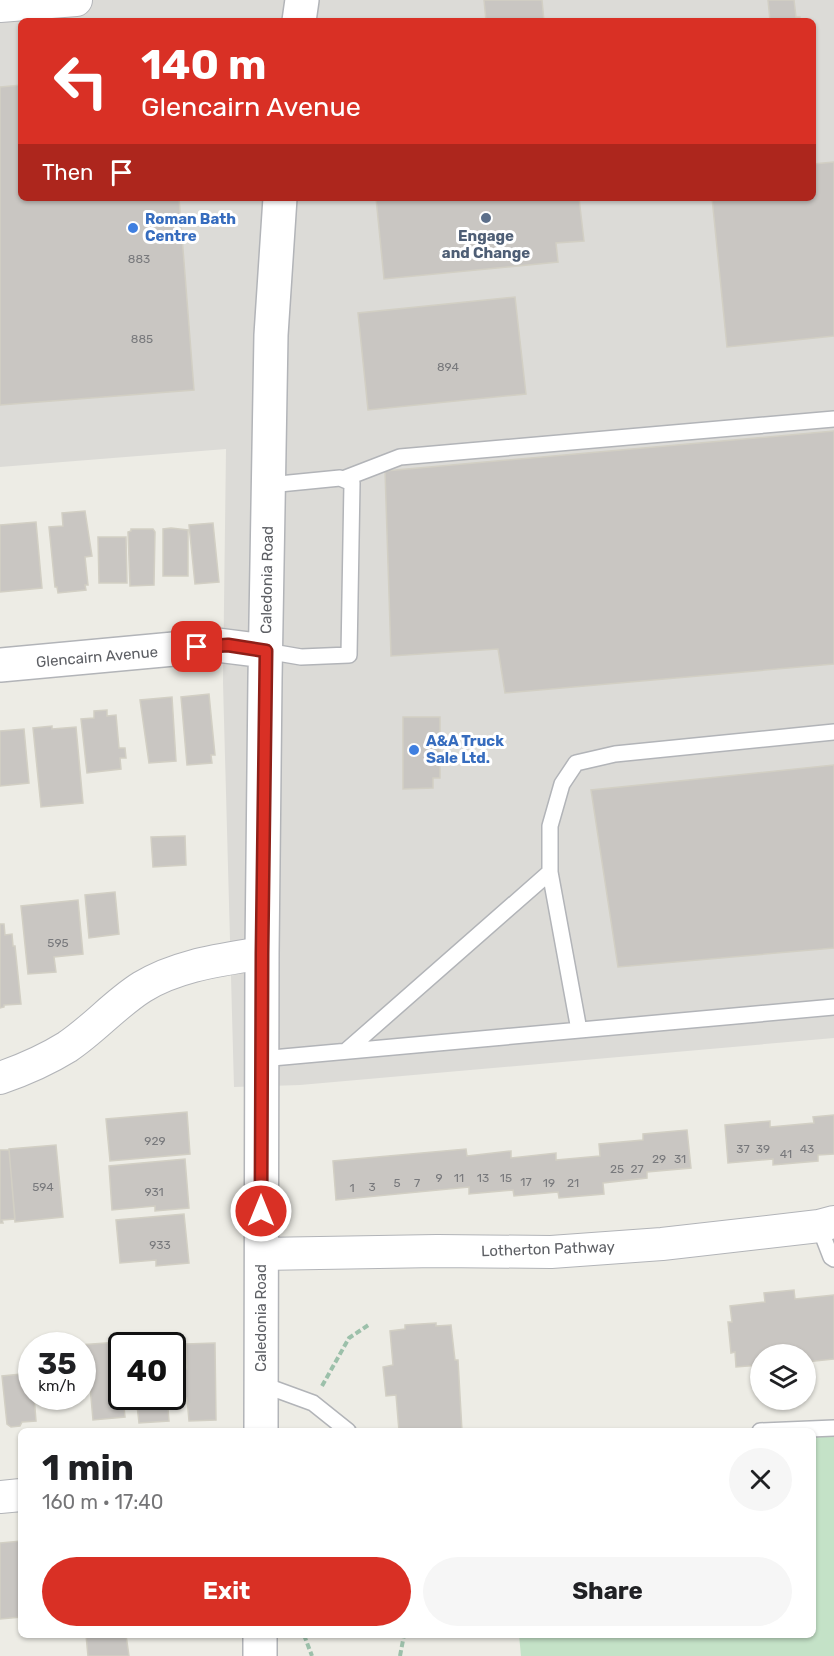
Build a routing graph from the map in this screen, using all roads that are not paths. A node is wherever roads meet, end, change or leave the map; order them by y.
1 (76, 0) edge
2 (302, 0) edge
3 (0, 6) edge
4 (299, 18) edge
5 (280, 201) edge
6 (834, 419) edge
7 (343, 479) junction
8 (269, 485) junction
9 (266, 651) junction
10 (0, 665) edge
11 (834, 732) edge
12 (550, 872) junction
13 (262, 953) junction
14 (834, 1007) edge
15 (579, 1030) junction
16 (346, 1051) junction
17 (261, 1059) junction
18 (0, 1078) edge
19 (826, 1224) edge
20 (261, 1254) junction
21 (834, 1259) edge
22 (261, 1384) junction
23 (261, 1428) edge
24 (344, 1428) edge
25 (834, 1428) edge
26 (816, 1429) edge
27 (18, 1495) edge
28 (0, 1497) edge
29 (260, 1638) edge
30 (260, 1656) edge

1 - 3 street
2 - 4 street
5 - 8 street, Caledonia Road
6 - 7 lane
7 - 8 lane
7 - 9 lane
8 - 9 street, Caledonia Road
9 - 10 street, Glencairn Avenue
9 - 13 street, Caledonia Road
11 - 12 lane
12 - 15 lane
12 - 16 lane
13 - 17 street, Caledonia Road
13 - 18 street
14 - 15 lane
15 - 16 lane
16 - 17 lane
17 - 20 street, Caledonia Road
19 - 20 street, Lotherton Pathway
19 - 21 lane
20 - 22 street, Caledonia Road
22 - 23 street, Caledonia Road
22 - 24 lane
25 - 26 lane
27 - 28 street
29 - 30 street

